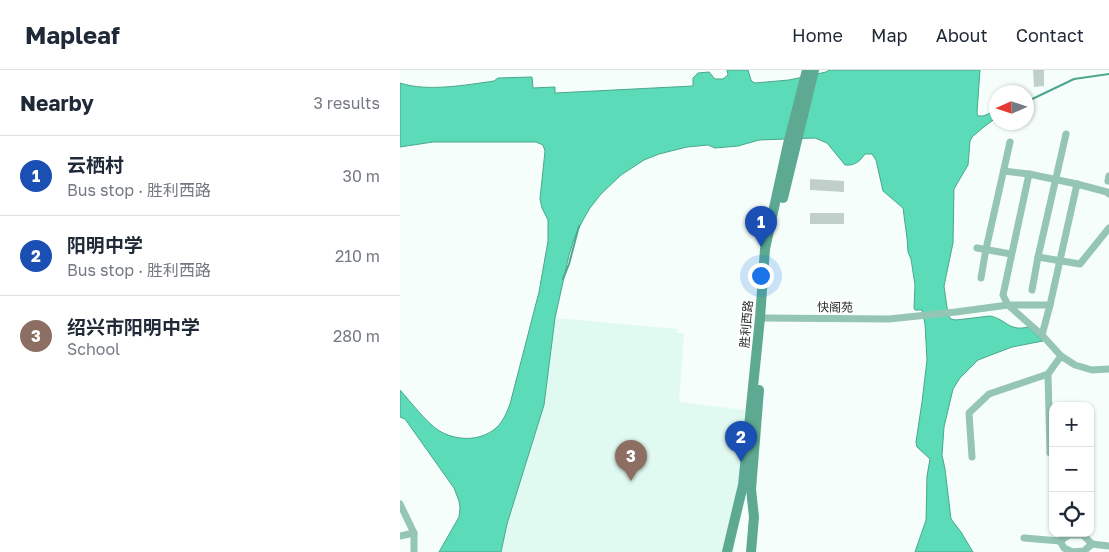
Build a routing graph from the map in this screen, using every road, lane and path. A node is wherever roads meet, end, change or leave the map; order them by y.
1 (812, 70) edge
2 (1066, 134) dead end
3 (1010, 142) dead end
4 (1004, 171) junction
5 (1029, 174) junction
6 (1055, 180) junction
7 (1077, 184) junction
8 (1109, 194) edge
9 (1109, 228) edge
10 (977, 248) dead end
11 (986, 249) junction
12 (1011, 254) junction
13 (1038, 257) junction
14 (1060, 260) junction
15 (981, 278) dead end
16 (1032, 290) dead end
17 (1008, 305) junction
18 (1050, 305) junction
19 (762, 318) junction
20 (1042, 335) junction
21 (1061, 356) junction
22 (1109, 369) edge
23 (1048, 374) junction
24 (1050, 447) edge
25 (972, 457) dead end
26 (400, 504) edge
27 (402, 514) edge
28 (414, 533) junction
29 (400, 536) edge
30 (1024, 538) dead end
31 (1060, 541) junction
32 (1092, 544) junction
33 (1109, 546) edge
34 (414, 552) edge
35 (727, 552) edge
36 (751, 552) edge
37 (1072, 552) edge

1 - 19 main road, 胜利西路
2 - 6 street
3 - 4 street
4 - 5 street
4 - 11 street
5 - 6 street
5 - 12 street
6 - 7 street
6 - 13 street
7 - 8 street
7 - 14 street
9 - 14 street
10 - 11 street
11 - 12 street
11 - 15 street
12 - 17 street
13 - 14 street
13 - 16 street
14 - 18 street
17 - 18 street, 快阁苑
17 - 19 street, 快阁苑
17 - 20 street
18 - 20 street
19 - 35 main road, 胜利西路
19 - 36 main road, 胜利西路
20 - 21 street
21 - 22 street
21 - 23 street
23 - 24 street
23 - 25 street
26 - 27 street
27 - 28 street
28 - 29 street
28 - 34 street
30 - 31 street
31 - 32 street
31 - 37 street
32 - 33 street
32 - 37 street

